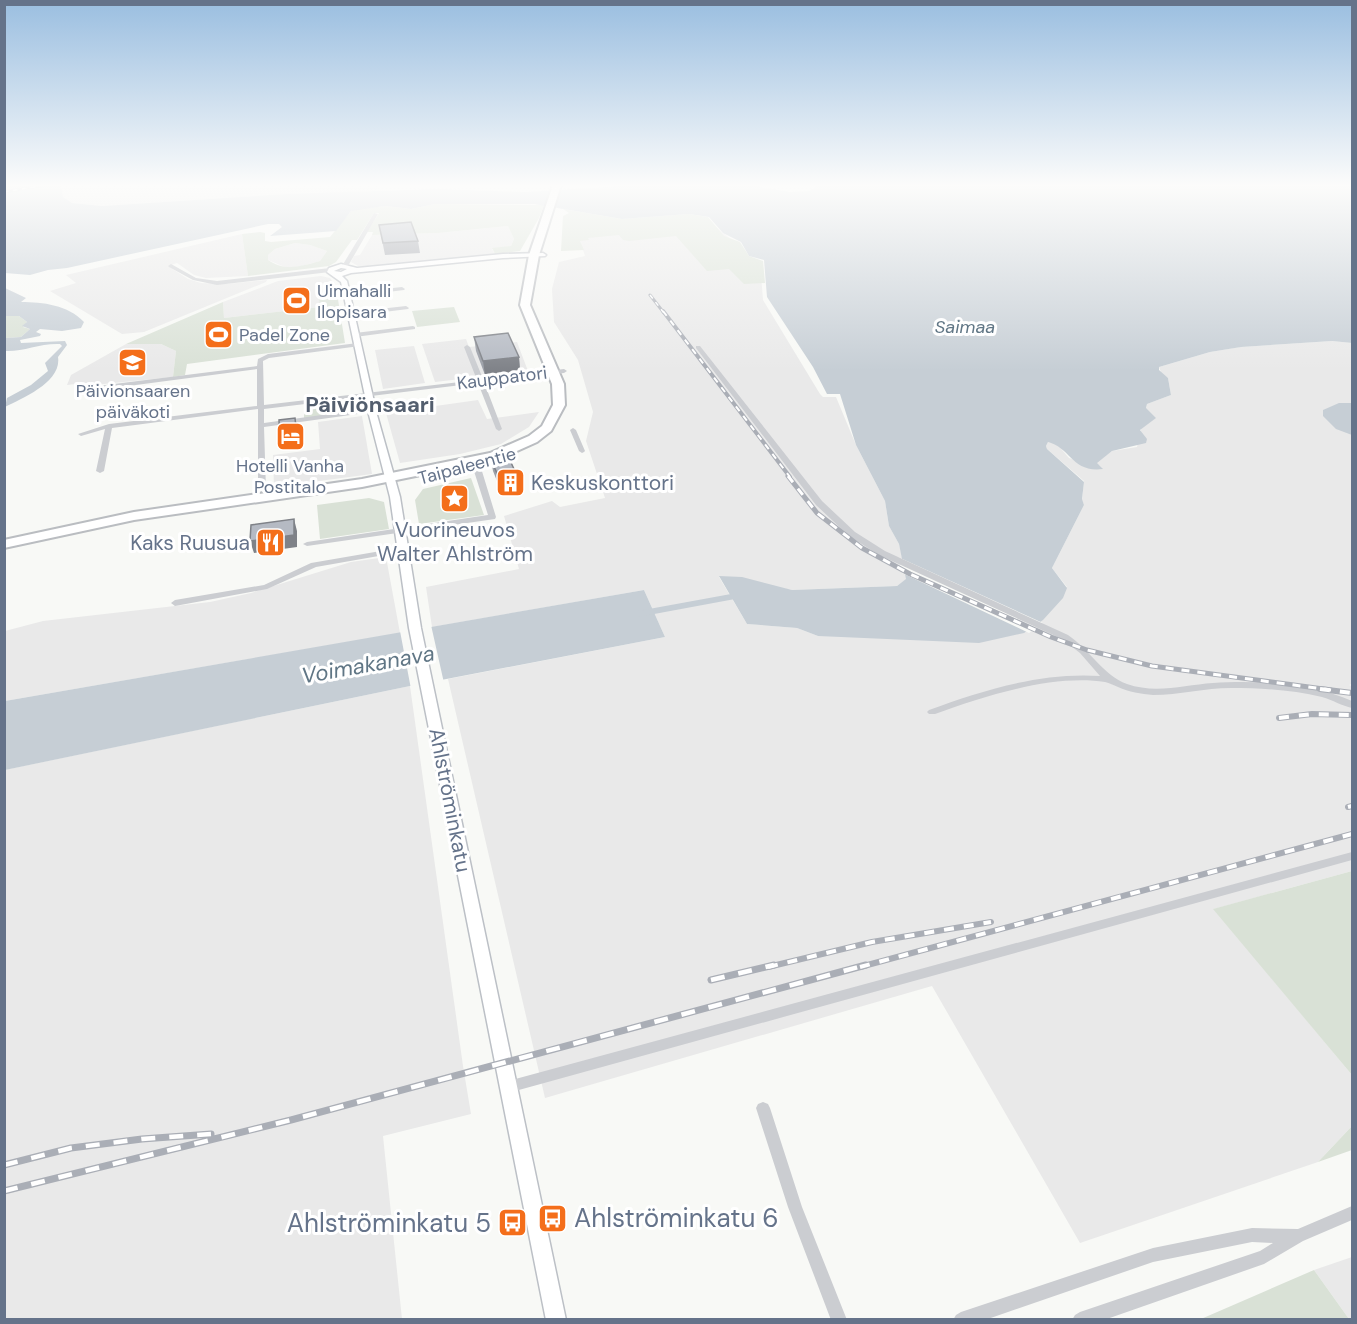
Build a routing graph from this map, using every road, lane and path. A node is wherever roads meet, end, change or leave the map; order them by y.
1 (361, 247) edge
2 (541, 247) edge
3 (539, 255) junction
4 (171, 266) dead end
5 (350, 269) junction
6 (332, 272) junction
7 (344, 281) junction
8 (402, 289) dead end
9 (347, 296) junction
10 (406, 308) dead end
11 (352, 314) junction
12 (413, 328) dead end
13 (355, 335) junction
14 (358, 345) junction
15 (467, 347) dead end
16 (698, 347) dead end
17 (260, 364) junction
18 (559, 372) junction
19 (480, 381) junction
20 (78, 386) dead end
21 (369, 395) junction
22 (261, 406) junction
23 (372, 411) junction
24 (261, 425) junction
25 (109, 426) junction
26 (499, 429) dead end
27 (573, 430) dead end
28 (81, 434) dead end
29 (582, 451) dead end
30 (477, 468) dead end
31 (100, 471) dead end
32 (389, 481) junction
33 (257, 494) junction
34 (114, 522) junction
35 (399, 530) junction
36 (4, 544) edge
37 (307, 544) dead end
38 (404, 549) junction
39 (175, 603) dead end
40 (1109, 679) junction
41 (1353, 705) edge
42 (932, 712) dead end
43 (1353, 856) edge
44 (508, 1087) junction
45 (763, 1108) dead end
46 (1353, 1213) edge
47 (1298, 1236) junction
48 (556, 1320) edge
49 (838, 1320) edge
50 (961, 1320) edge
51 (1080, 1320) edge

1 - 5 street
2 - 3 highway, Taipaleentie
3 - 5 street
3 - 18 highway, Taipaleentie
4 - 6 street
5 - 6 street
5 - 7 street
6 - 7 street
7 - 9 street, Ahlströminkatu
8 - 9 street
9 - 11 street, Ahlströminkatu
10 - 11 street
11 - 13 street, Ahlströminkatu
12 - 13 street
13 - 14 street, Ahlströminkatu
14 - 17 street
14 - 21 street, Ahlströminkatu
15 - 19 street
16 - 40 street
17 - 20 street
17 - 22 street
18 - 19 street, Kauppatori
18 - 32 highway, Taipaleentie
19 - 21 street, Kauppatori
19 - 26 street
21 - 22 street, Kauppatori
21 - 23 street, Ahlströminkatu
22 - 24 street
22 - 25 street, Kauppatori
23 - 24 street
23 - 32 street, Ahlströminkatu
24 - 33 street
25 - 28 street, Kauppatori
25 - 31 street
27 - 29 street
30 - 35 street
32 - 33 highway, Taipaleentie
32 - 34 highway, Taipaleentie
32 - 35 street, Ahlströminkatu
33 - 34 highway, Taipaleentie
34 - 36 highway, Taipaleentie
35 - 37 street
35 - 38 street, Ahlströminkatu
38 - 39 street
38 - 44 street, Ahlströminkatu
40 - 41 street
40 - 42 street
43 - 44 street
44 - 48 street, Ahlströminkatu
45 - 49 street
46 - 47 street
47 - 50 street
47 - 51 street

